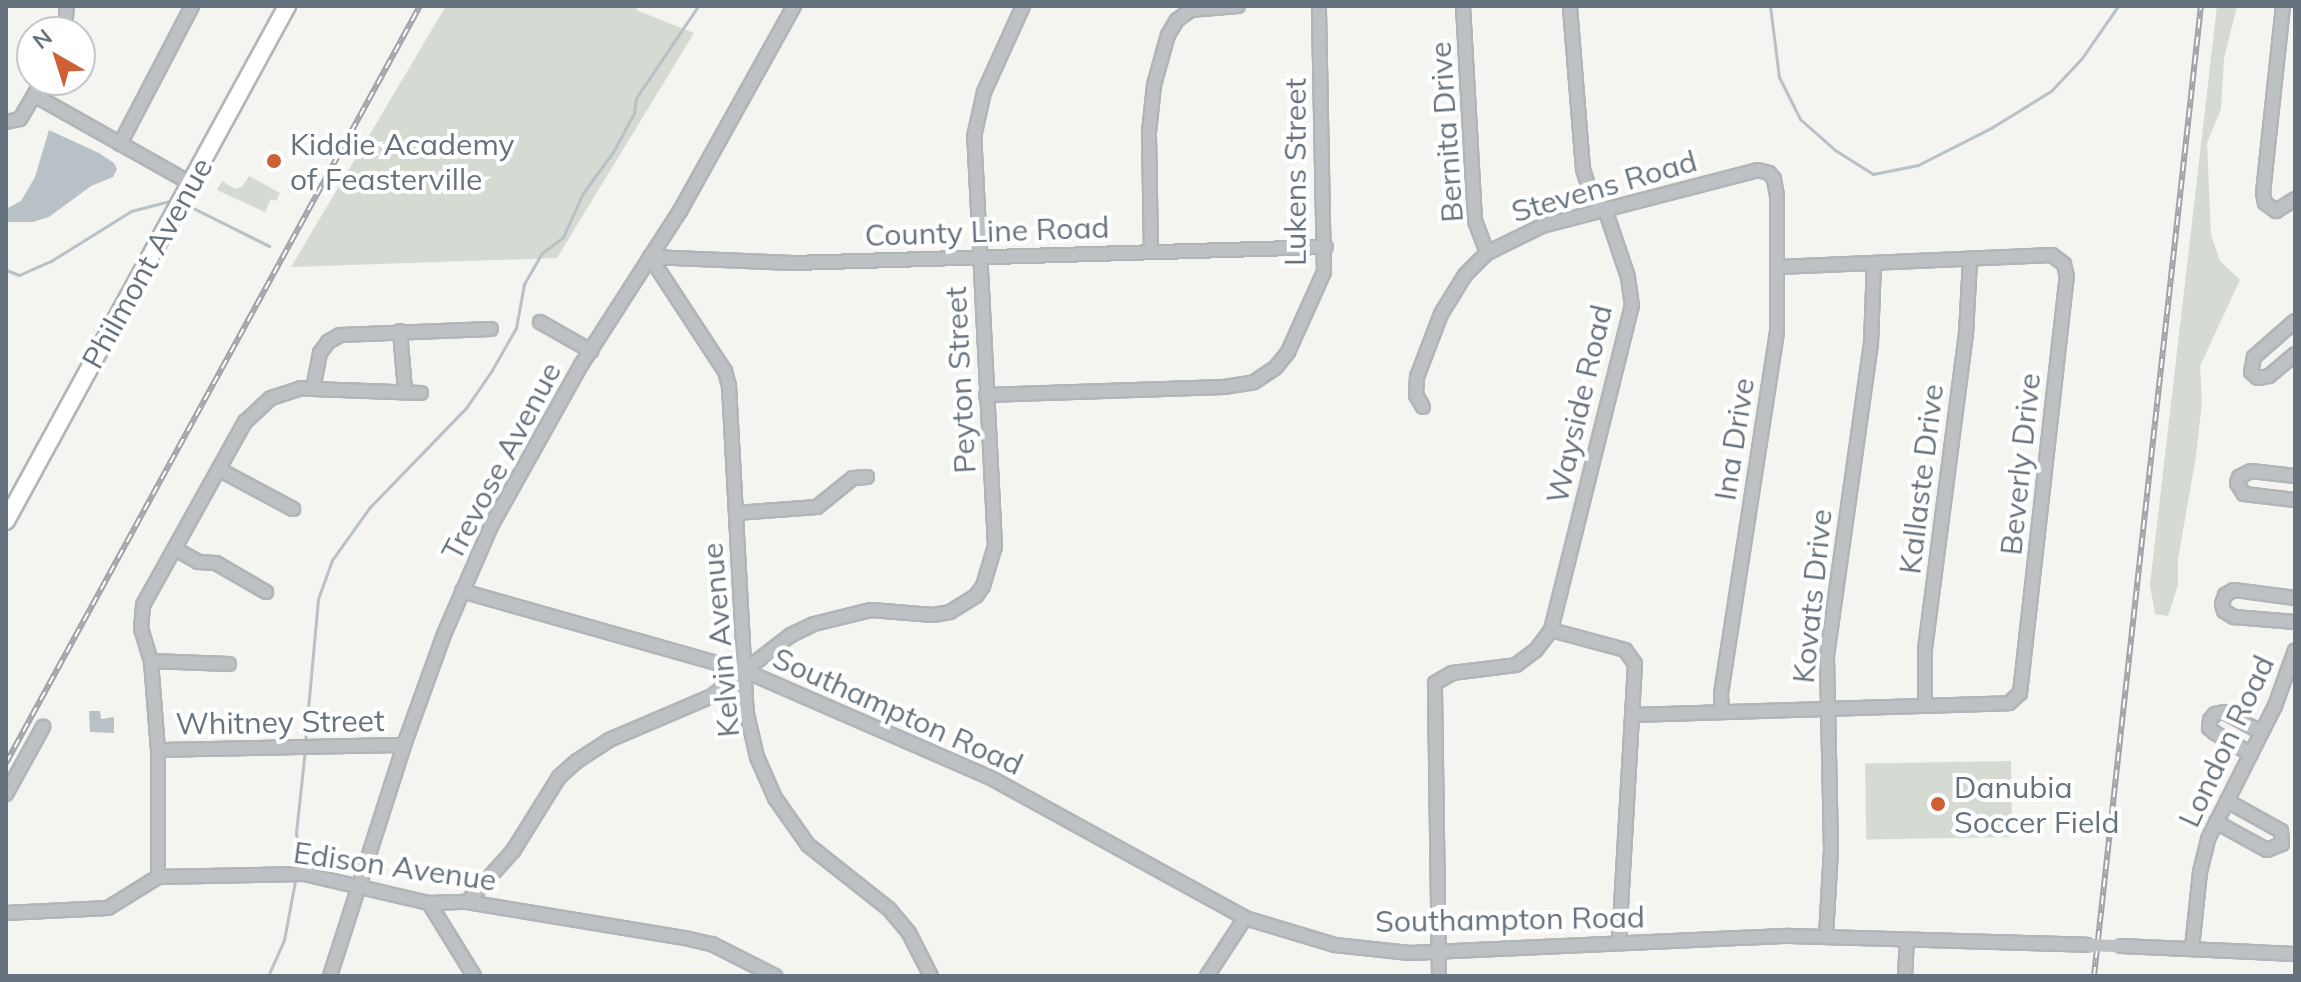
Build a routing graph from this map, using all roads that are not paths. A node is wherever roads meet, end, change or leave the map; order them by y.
1 (192, 6) edge
2 (287, 6) edge
3 (794, 6) edge
4 (1023, 6) edge
5 (1238, 6) edge
6 (1319, 6) edge
7 (1463, 6) edge
8 (1570, 6) edge
9 (2283, 6) edge
10 (33, 96) edge
11 (36, 96) edge
12 (6, 122) edge
13 (120, 144) junction
14 (1770, 174) joint
15 (190, 183) junction
16 (2295, 199) edge
17 (1605, 209) junction
18 (1326, 247) junction
19 (1151, 251) junction
20 (1487, 253) junction
21 (650, 257) junction
22 (979, 258) junction
23 (1970, 259) junction
24 (1874, 264) junction
25 (1779, 267) junction
26 (2295, 321) edge
27 (540, 322) dead end
28 (491, 329) dead end
29 (400, 331) junction
30 (591, 351) junction
31 (2295, 354) edge
32 (313, 389) junction
33 (405, 390) junction
34 (421, 393) dead end
35 (986, 395) junction
36 (1423, 407) dead end
37 (220, 470) junction
38 (2295, 476) edge
39 (867, 477) dead end
40 (2295, 500) edge
41 (293, 509) dead end
42 (736, 513) junction
43 (6, 521) edge
44 (175, 549) junction
45 (462, 591) junction
46 (266, 592) dead end
47 (2295, 598) edge
48 (2295, 622) edge
49 (1551, 630) junction
50 (2295, 650) edge
51 (151, 661) junction
52 (229, 664) dead end
53 (745, 671) junction
54 (1925, 705) junction
55 (1827, 710) junction
56 (1722, 711) junction
57 (1633, 715) junction
58 (43, 727) dead end
59 (2261, 732) junction
60 (404, 745) junction
61 (158, 750) junction
62 (2251, 754) junction
63 (6, 794) edge
64 (2227, 801) junction
65 (2216, 822) junction
66 (158, 877) junction
67 (360, 887) junction
68 (467, 902) junction
69 (429, 903) junction
70 (6, 913) edge
71 (1245, 918) junction
72 (1826, 936) junction
73 (1907, 940) junction
74 (1619, 943) junction
75 (2192, 948) junction
76 (1438, 952) junction
77 (2295, 954) edge
78 (330, 976) edge
79 (474, 976) edge
80 (775, 976) edge
81 (931, 976) edge
82 (1207, 976) edge
83 (1439, 976) edge
84 (1905, 976) edge

1 - 13 street
2 - 15 main road, Philmont Avenue
3 - 21 street, Trevose Avenue
4 - 22 street, Peyton Street
5 - 19 street
6 - 18 street, Lukens Street
7 - 20 street, Bernita Drive
8 - 17 street, Wayside Road
9 - 16 street
10 - 12 street
11 - 13 street
13 - 15 street
14 - 17 street, Stevens Road
14 - 25 street, Ina Drive
15 - 43 main road, Philmont Avenue
17 - 20 street, Stevens Road
17 - 49 street, Wayside Road
18 - 19 street, County Line Road
18 - 35 street, Lukens Street
19 - 22 street, County Line Road
20 - 36 street, Stevens Road
21 - 22 street, County Line Road
21 - 30 street, Trevose Avenue
21 - 42 street, Kelvin Avenue
22 - 35 street, Peyton Street
23 - 24 street
23 - 54 street, Kallaste Drive
23 - 54 street, Beverly Drive
24 - 25 street
24 - 55 street, Kovats Drive
25 - 56 street, Ina Drive
26 - 31 street
27 - 30 street
28 - 29 street
29 - 32 street
29 - 33 street
30 - 45 street, Trevose Avenue
32 - 33 street
32 - 37 street
33 - 34 street
35 - 53 street, Peyton Street
37 - 41 street
37 - 44 street
38 - 40 street
39 - 42 street
42 - 53 street, Kelvin Avenue
44 - 46 street
44 - 51 street
45 - 53 street, Southampton Road
45 - 60 street, Trevose Avenue
47 - 48 street
49 - 57 street
49 - 76 street
50 - 59 street, London Road
51 - 52 street
51 - 61 street
53 - 68 street
53 - 71 street, Southampton Road
53 - 81 street, Kelvin Avenue
54 - 55 street, Beverly Drive
55 - 56 street, Beverly Drive
55 - 72 street, Kovats Drive
56 - 57 street, Beverly Drive
57 - 74 street
58 - 63 street
59 - 62 street, London Road
59 - 62 street
60 - 61 street, Whitney Street
60 - 67 street, Trevose Avenue
61 - 66 street
62 - 64 street, London Road
64 - 65 street, London Road
64 - 65 street
65 - 75 street, London Road
66 - 67 street, Edison Avenue
66 - 70 street
67 - 69 street, Edison Avenue
67 - 78 street, Trevose Avenue
68 - 69 street, Edison Avenue
68 - 80 street, Edison Avenue
69 - 79 street
71 - 76 street, Southampton Road
71 - 82 street
72 - 73 street, Southampton Road
72 - 74 street, Southampton Road
73 - 75 street, Southampton Road, bridge
73 - 84 street
74 - 76 street, Southampton Road
75 - 77 street, Southampton Road
76 - 83 street

